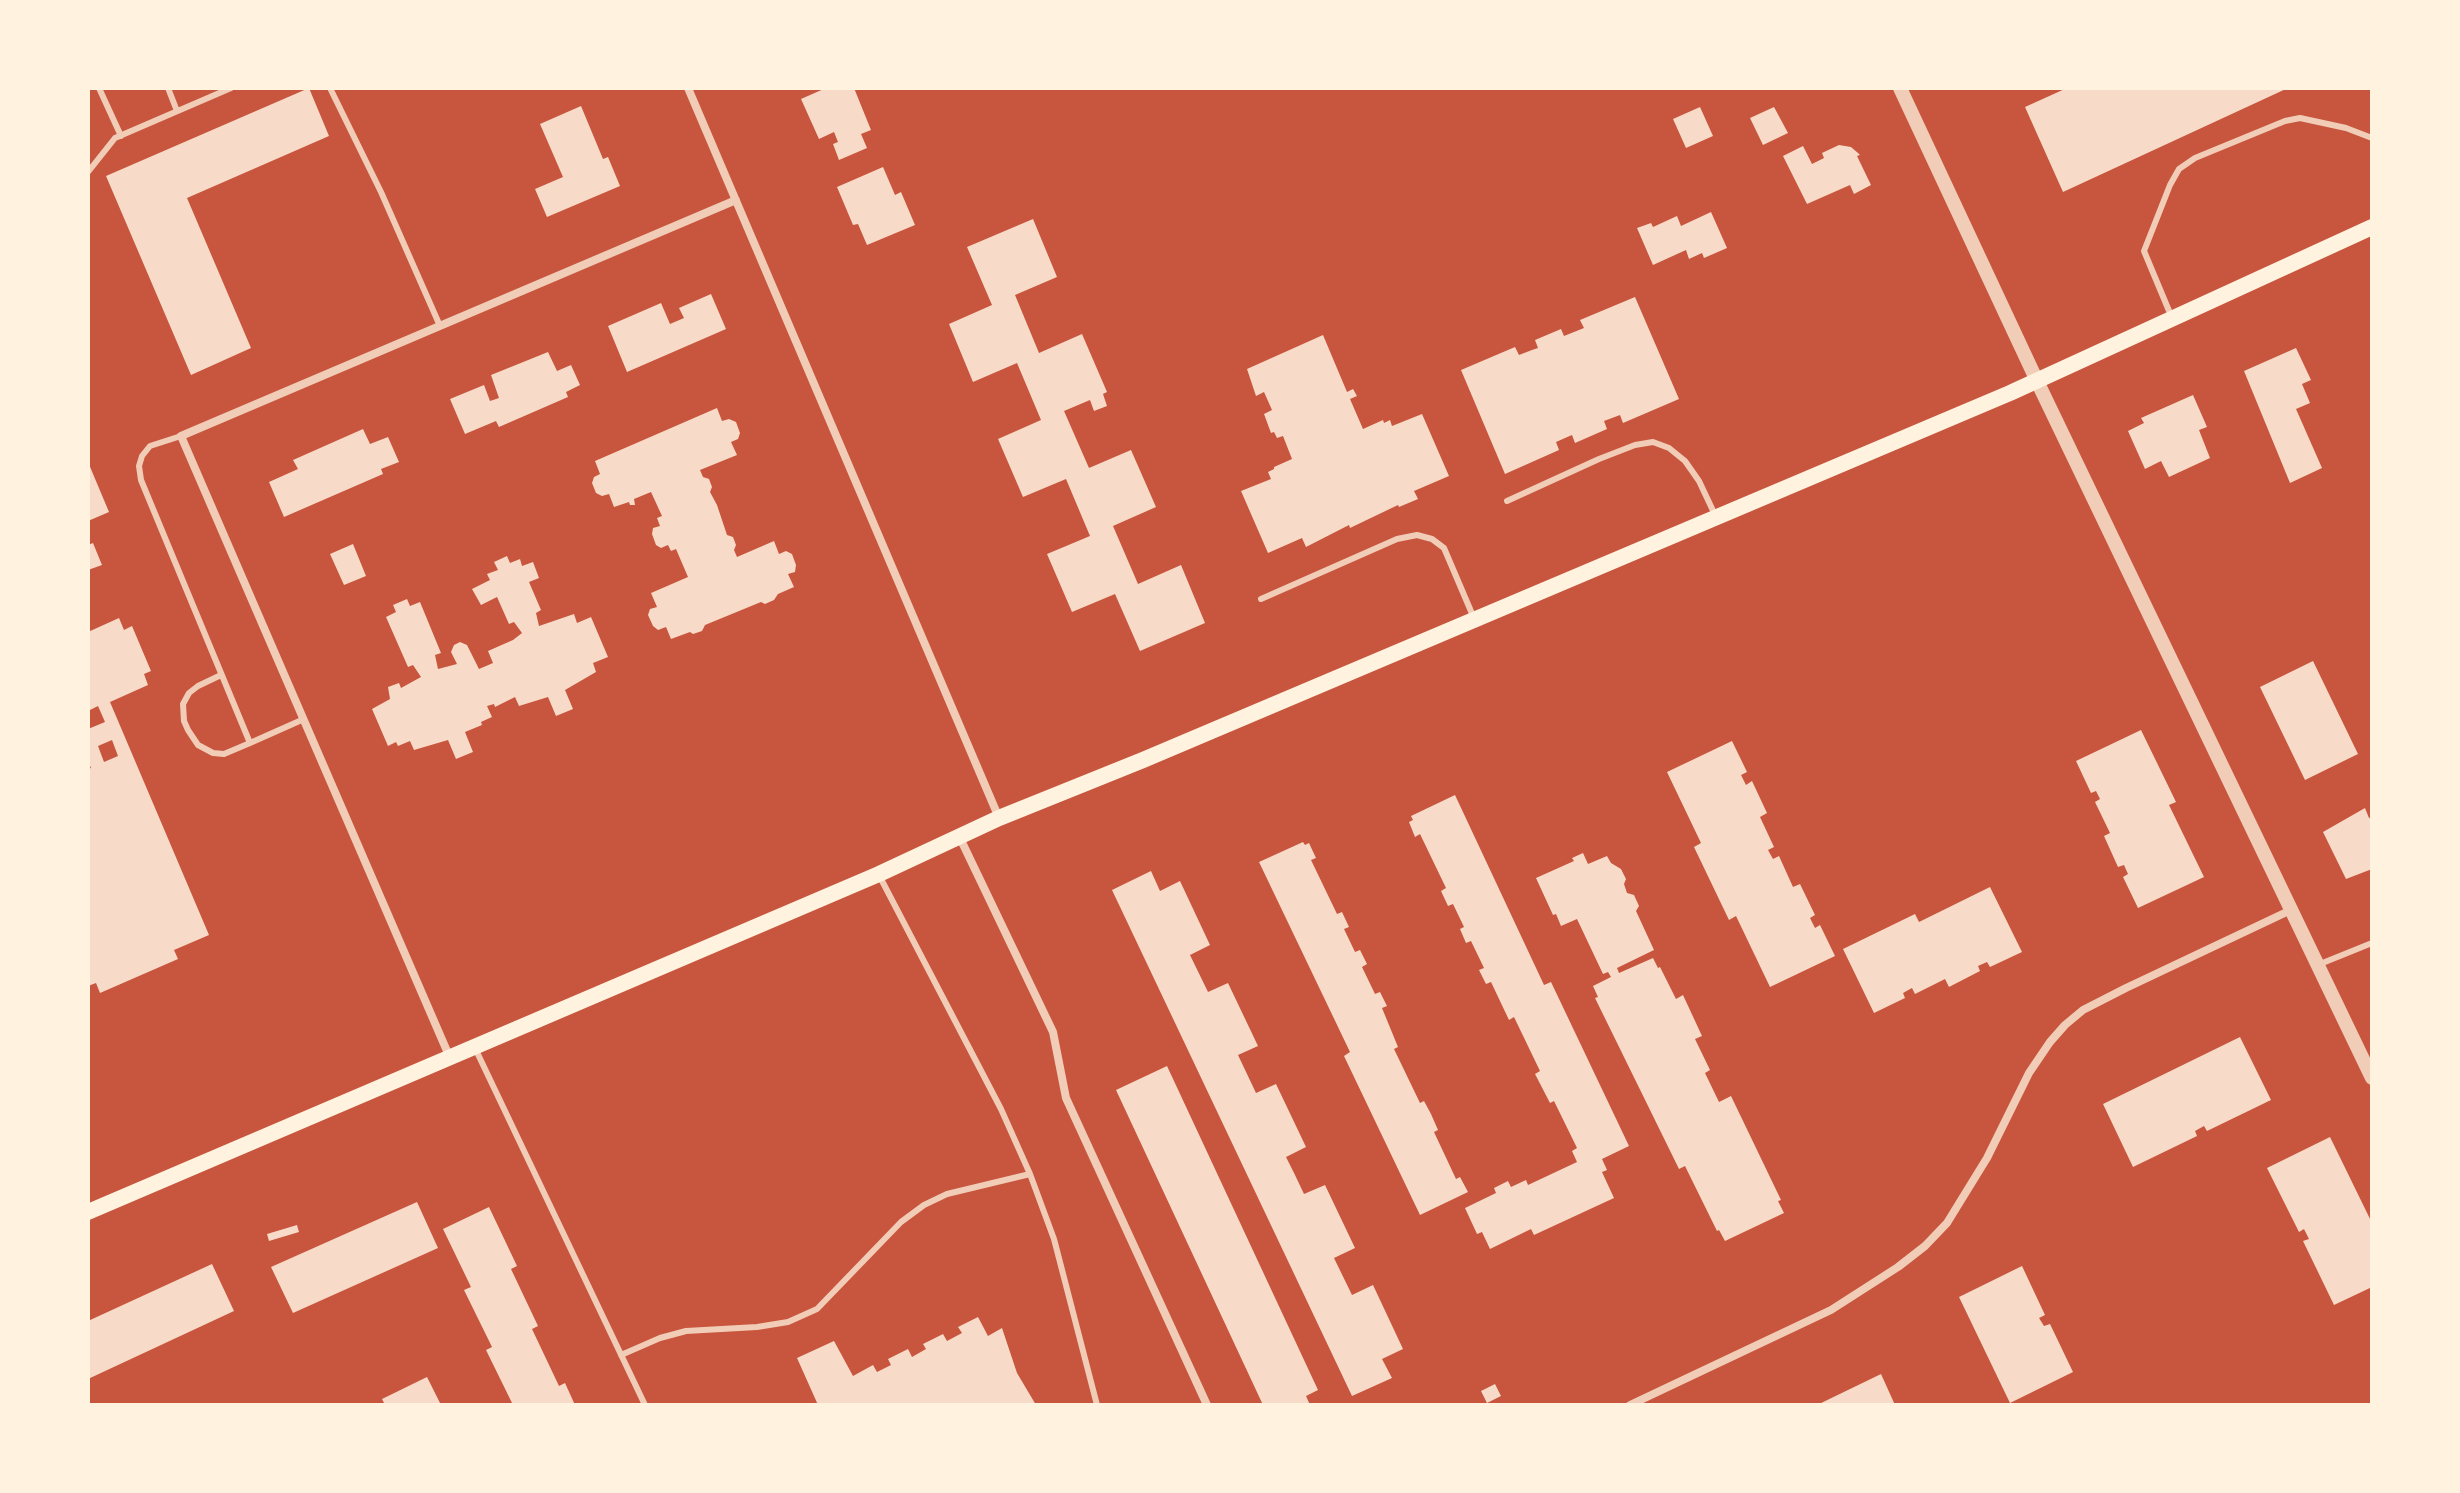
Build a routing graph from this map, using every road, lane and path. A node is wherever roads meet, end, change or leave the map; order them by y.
1 (99, 88) edge
2 (168, 88) edge
3 (231, 88) edge
4 (330, 88) edge
5 (688, 88) edge
6 (1900, 88) edge
7 (177, 111) junction
8 (121, 136) junction
9 (2372, 138) edge
10 (88, 172) edge
11 (736, 200) junction
12 (2372, 227) edge
13 (2172, 319) junction
14 (440, 326) junction
15 (2037, 381) junction
16 (181, 436) junction
17 (1507, 501) dead end
18 (1716, 517) junction
19 (1261, 599) dead end
20 (1474, 620) junction
21 (221, 675) junction
22 (304, 719) junction
23 (250, 743) junction
24 (999, 818) junction
25 (960, 838) junction
26 (879, 874) junction
27 (2291, 910) junction
28 (2372, 943) edge
29 (2318, 965) junction
30 (475, 1048) junction
31 (450, 1058) junction
32 (2370, 1071) edge
33 (1030, 1174) junction
34 (88, 1212) edge
35 (621, 1355) junction
36 (645, 1405) edge
37 (1097, 1405) edge
38 (1207, 1405) edge
39 (1630, 1405) edge

1 - 8 lane
2 - 7 lane
3 - 7 lane
4 - 14 lane
5 - 11 street
6 - 15 street
7 - 8 lane
8 - 10 lane
9 - 13 lane
11 - 14 street
11 - 24 street
12 - 13 main road
13 - 15 main road
14 - 16 street
15 - 18 main road
15 - 27 street
16 - 21 lane
16 - 22 street
17 - 18 lane
18 - 20 main road
19 - 20 lane
20 - 24 main road
21 - 23 lane
21 - 23 lane
22 - 23 lane
22 - 31 street
24 - 25 main road
25 - 26 main road
25 - 38 street
26 - 30 main road
26 - 33 lane
27 - 29 street
27 - 39 street
28 - 29 lane
29 - 32 street
30 - 31 main road
30 - 35 lane
31 - 34 main road
33 - 35 lane
33 - 37 lane
35 - 36 lane

